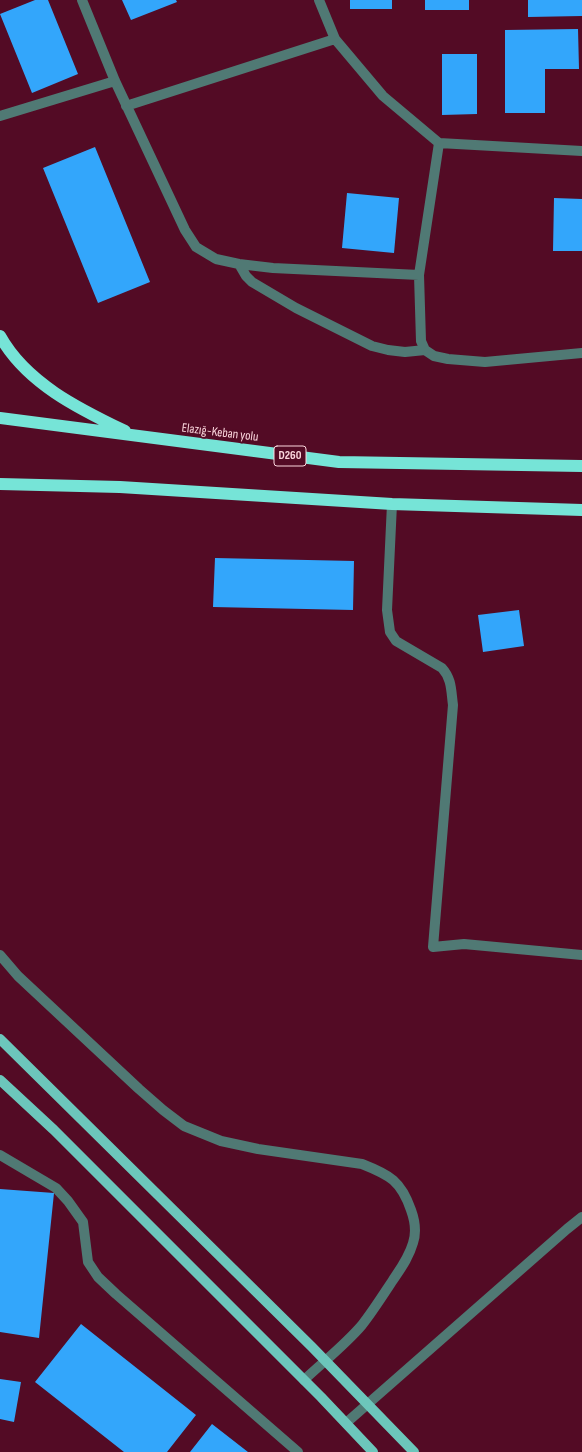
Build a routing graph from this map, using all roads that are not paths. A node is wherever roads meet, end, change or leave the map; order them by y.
1 (82, 0) edge
2 (319, 0) edge
3 (335, 39) junction
4 (115, 81) junction
5 (126, 106) junction
6 (0, 116) edge
7 (439, 143) junction
8 (582, 151) edge
9 (239, 264) junction
10 (419, 275) junction
11 (0, 336) edge
12 (425, 350) junction
13 (582, 353) edge
14 (0, 418) edge
15 (137, 436) junction
16 (582, 466) edge
17 (0, 484) edge
18 (392, 504) junction
19 (582, 510) edge
20 (0, 955) edge
21 (582, 955) edge
22 (0, 1039) edge
23 (0, 1080) edge
24 (0, 1155) edge
25 (582, 1217) edge
26 (325, 1361) junction
27 (304, 1380) junction
28 (367, 1404) junction
29 (346, 1424) junction
30 (298, 1452) edge
31 (373, 1452) edge
32 (414, 1452) edge

1 - 4 street
2 - 3 street
3 - 5 street
3 - 7 street
4 - 5 street
4 - 6 street
5 - 9 street
7 - 8 street
7 - 10 street
9 - 10 street
9 - 12 street
10 - 12 street
11 - 15 highway
12 - 13 street
14 - 15 highway, Elazığ-Keban yolu / D260
15 - 16 highway, Elazığ-Keban yolu / D260
17 - 18 highway
18 - 19 highway
18 - 21 street
20 - 26 street
22 - 26 main road
23 - 27 main road
24 - 30 street
25 - 28 street
26 - 27 street
26 - 28 main road
27 - 29 main road
28 - 29 street
28 - 32 main road
29 - 31 main road

